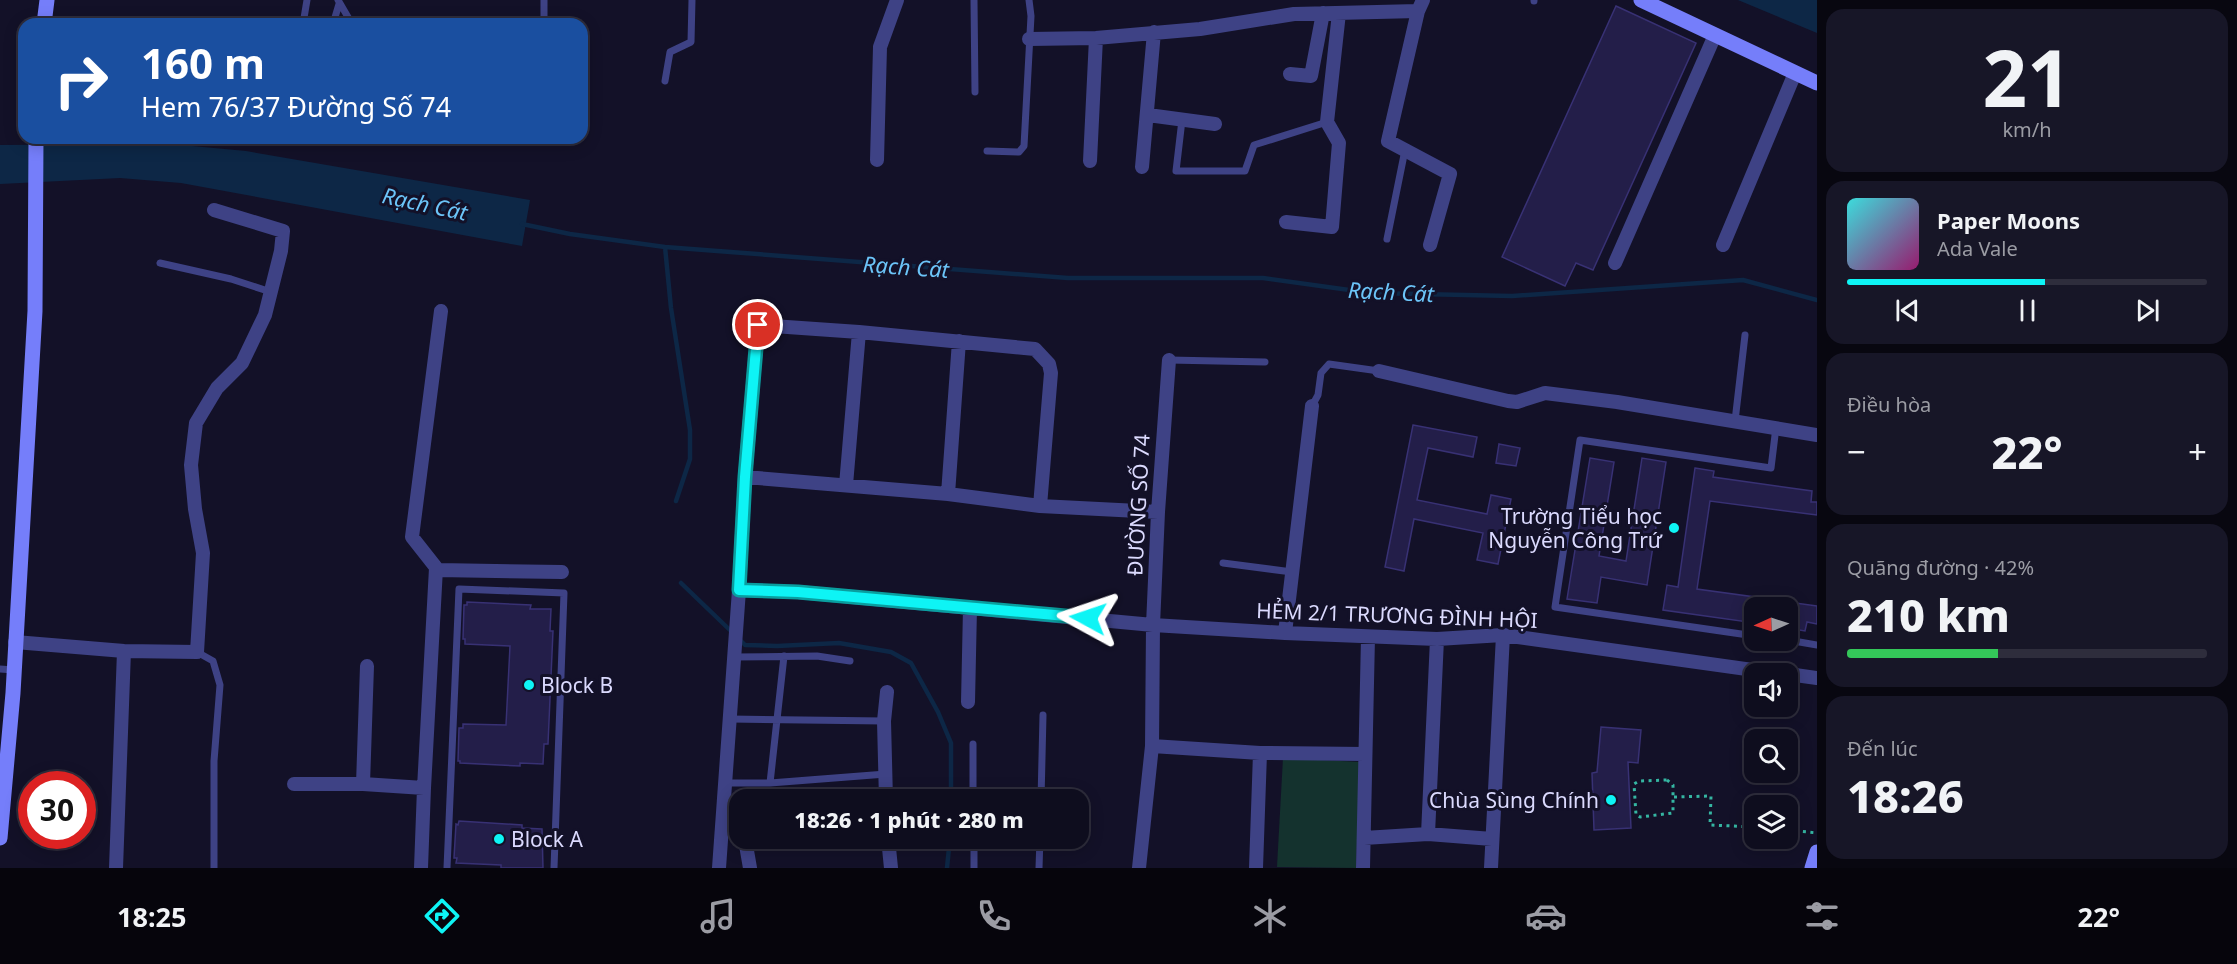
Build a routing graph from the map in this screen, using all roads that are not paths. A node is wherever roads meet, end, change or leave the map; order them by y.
1 (47, 0) edge
2 (307, 0) edge
3 (544, 0) edge
4 (692, 0) edge
5 (897, 0) edge
6 (974, 0) edge
7 (1029, 0) edge
8 (1641, 0) edge
9 (339, 2) edge
10 (1420, 6) edge
11 (1339, 13) junction
12 (1323, 14) junction
13 (45, 18) edge
14 (304, 18) edge
15 (335, 18) edge
16 (348, 18) edge
17 (544, 18) edge
18 (1154, 32) junction
19 (1715, 35) junction
20 (1096, 38) junction
21 (1029, 39) junction
22 (1795, 73) junction
23 (1290, 74) dead end
24 (665, 81) dead end
25 (1817, 83) edge
26 (975, 92) dead end
27 (1148, 115) junction
28 (1182, 119) junction
29 (1327, 122) junction
30 (1215, 124) dead end
31 (36, 144) edge
32 (1405, 150) junction
33 (987, 151) dead end
34 (877, 160) dead end
35 (1090, 161) dead end
36 (1142, 166) dead end
37 (214, 210) dead end
38 (1286, 222) dead end
39 (1387, 239) dead end
40 (1430, 245) dead end
41 (1723, 245) dead end
42 (160, 263) dead end
43 (1615, 263) dead end
44 (271, 292) junction
45 (441, 311) dead end
46 (859, 332) junction
47 (1745, 335) dead end
48 (959, 341) junction
49 (1168, 360) joint
50 (1265, 362) dead end
51 (1379, 371) joint
52 (1312, 406) joint
53 (1735, 421) junction
54 (1776, 427) junction
55 (1817, 435) edge
56 (745, 477) junction
57 (846, 485) junction
58 (948, 494) junction
59 (1040, 506) junction
60 (1158, 512) junction
61 (1223, 563) dead end
62 (436, 568) junction
63 (562, 572) dead end
64 (1292, 572) junction
65 (739, 590) junction
66 (970, 608) junction
67 (1153, 625) junction
68 (1285, 633) junction
69 (1744, 634) edge
70 (1503, 635) junction
71 (1368, 637) junction
72 (1437, 639) junction
73 (15, 642) junction
74 (1798, 642) edge
75 (1817, 645) edge
76 (124, 651) junction
77 (197, 652) junction
78 (784, 656) junction
79 (734, 657) junction
80 (850, 661) dead end
81 (367, 666) dead end
82 (1744, 669) edge
83 (7, 670) edge
84 (1798, 675) edge
85 (1817, 678) edge
86 (887, 693) dead end
87 (968, 702) dead end
88 (1043, 715) dead end
89 (730, 719) junction
90 (777, 720) junction
91 (885, 722) junction
92 (973, 744) dead end
93 (1152, 746) junction
94 (1260, 753) junction
95 (1365, 754) junction
96 (886, 774) junction
97 (725, 783) junction
98 (770, 783) junction
99 (294, 784) dead end
100 (363, 784) junction
101 (424, 788) junction
102 (886, 789) edge
103 (973, 789) edge
104 (1041, 789) edge
105 (2, 797) edge
106 (723, 820) junction
107 (729, 826) edge
108 (1428, 834) junction
109 (0, 838) edge
110 (1364, 838) junction
111 (1492, 839) junction
112 (889, 849) edge
113 (974, 849) edge
114 (1040, 849) edge
115 (1817, 852) edge
116 (116, 868) edge
117 (214, 868) edge
118 (421, 868) edge
119 (447, 868) edge
120 (554, 868) edge
121 (719, 868) edge
122 (891, 868) edge
123 (974, 868) edge
124 (1039, 868) edge
125 (1139, 868) edge
126 (1256, 868) edge
127 (1363, 868) edge
128 (1491, 868) edge
129 (1812, 868) edge

1 - 13 street
2 - 14 lane
3 - 17 lane
4 - 24 lane
5 - 34 street
6 - 26 lane
7 - 21 lane
8 - 19 street
9 - 15 lane
9 - 16 lane
10 - 11 street
10 - 32 street
11 - 12 street
11 - 29 street
12 - 18 street
12 - 23 street
18 - 20 street
18 - 27 street
19 - 22 street
19 - 43 street
20 - 21 street
20 - 35 street
21 - 33 lane
22 - 25 street
22 - 41 street
27 - 28 street
27 - 36 street
28 - 29 lane
28 - 30 street
29 - 38 street
31 - 73 street
32 - 39 lane
32 - 40 street
37 - 44 street
42 - 44 lane
44 - 77 street
45 - 62 street
46 - 48 street
46 - 56 street
46 - 57 street
47 - 53 lane
48 - 58 street
48 - 59 street
49 - 50 lane
49 - 60 street, ĐƯỜNG SỐ 74
51 - 52 lane
51 - 53 street
52 - 64 street
53 - 54 street
54 - 55 street
54 - 69 lane
56 - 57 street
56 - 65 street
57 - 58 street
58 - 59 street
59 - 60 street
60 - 67 street, ĐƯỜNG SỐ 74
61 - 64 lane
62 - 63 street
62 - 101 street
64 - 68 street
65 - 66 street, HẺM 2/1 TRƯƠNG ĐÌNH HỘI
65 - 79 street
66 - 67 street, HẺM 2/1 TRƯƠNG ĐÌNH HỘI
66 - 87 street
67 - 68 street, HẺM 2/1 TRƯƠNG ĐÌNH HỘI
67 - 93 street, ĐƯỜNG SỐ 74
68 - 71 street, HẺM 2/1 TRƯƠNG ĐÌNH HỘI
70 - 72 street, HẺM 2/1 TRƯƠNG ĐÌNH HỘI
70 - 82 street, HẺM 2/1 TRƯƠNG ĐÌNH HỘI
70 - 111 street
71 - 72 street, HẺM 2/1 TRƯƠNG ĐÌNH HỘI
71 - 95 street
72 - 108 street
73 - 76 street
73 - 83 street
74 - 75 lane
76 - 77 street
76 - 116 street
77 - 117 lane
78 - 79 lane
78 - 80 lane
78 - 90 lane
79 - 89 street
81 - 100 street
83 - 105 street
84 - 85 street
86 - 91 street
88 - 104 lane
89 - 90 lane
89 - 97 street
90 - 91 lane
90 - 98 lane
91 - 96 street
92 - 103 lane
93 - 94 street
93 - 125 street, ĐƯỜNG SỐ 74
94 - 95 street
94 - 126 street
95 - 110 street
96 - 98 lane
96 - 102 street
97 - 98 lane
97 - 106 street
99 - 100 street
100 - 101 street
101 - 118 street
105 - 109 street
106 - 107 street
106 - 121 street
108 - 110 street
108 - 111 street
110 - 127 street
111 - 128 street
112 - 122 street
113 - 123 lane
114 - 124 lane
115 - 129 street
119 - 120 lane

